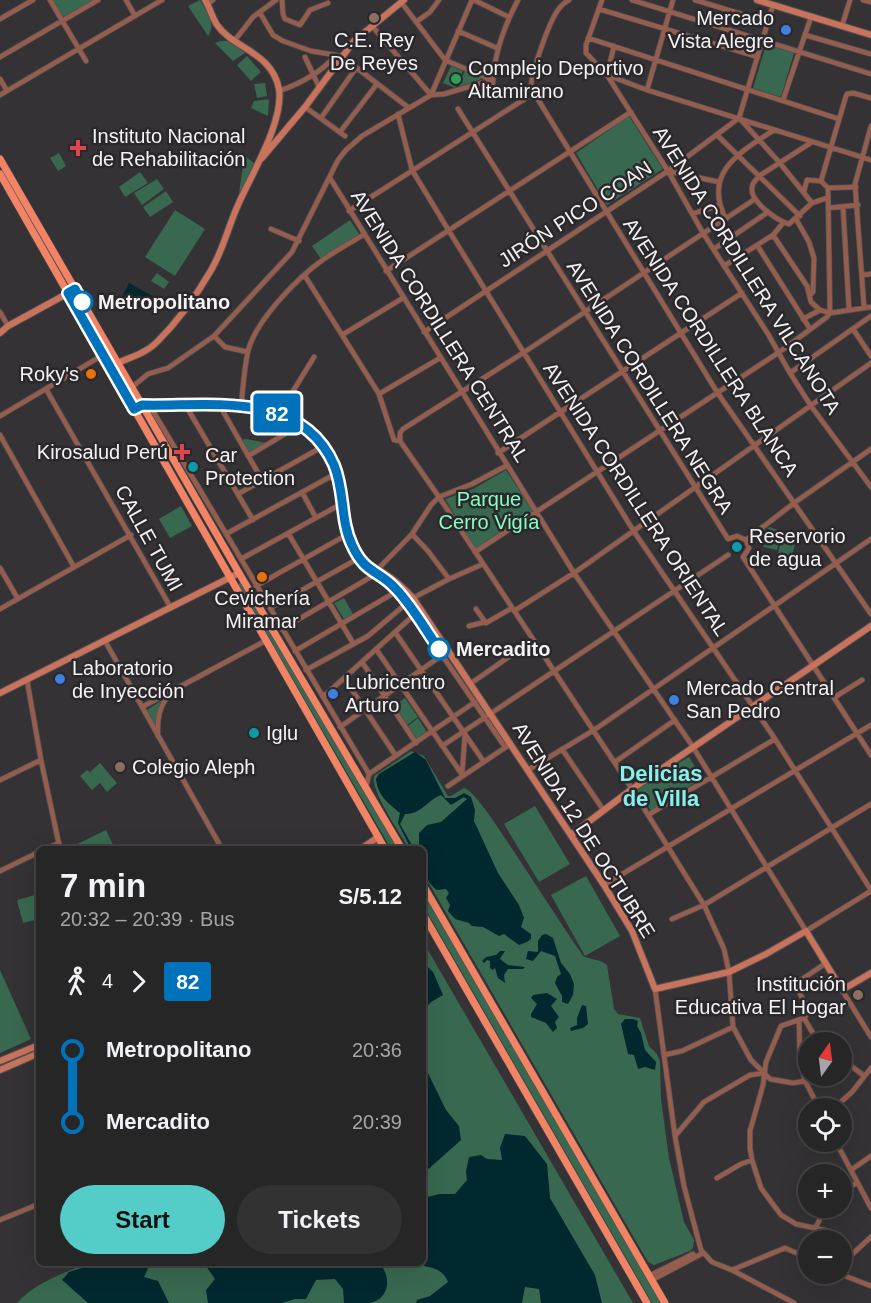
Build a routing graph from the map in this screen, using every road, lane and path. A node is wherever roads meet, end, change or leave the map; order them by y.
1 (33, 0) edge
2 (50, 0) edge
3 (99, 0) edge
4 (126, 0) edge
5 (162, 0) edge
6 (276, 0) edge
7 (282, 0) edge
8 (439, 0) edge
9 (473, 0) edge
10 (518, 0) edge
11 (569, 0) edge
12 (602, 0) edge
13 (632, 0) edge
14 (673, 0) edge
15 (695, 0) edge
16 (850, 0) edge
17 (863, 0) edge
18 (209, 1) edge
19 (403, 1) edge
20 (764, 2) edge
21 (871, 2) edge
22 (328, 3) dead end
23 (599, 9) junction
24 (670, 12) junction
25 (260, 13) junction
26 (135, 16) junction
27 (509, 17) junction
28 (811, 17) junction
29 (0, 19) edge
30 (62, 21) junction
31 (416, 22) junction
32 (768, 22) junction
33 (372, 26) junction
34 (842, 26) junction
35 (665, 29) junction
36 (458, 31) junction
37 (805, 35) junction
38 (871, 35) edge
39 (588, 38) junction
40 (236, 40) junction
41 (763, 40) junction
42 (614, 46) junction
43 (497, 48) junction
44 (79, 49) junction
45 (799, 52) junction
46 (871, 54) edge
47 (339, 56) junction
48 (0, 57) edge
49 (304, 57) dead end
50 (758, 57) junction
51 (656, 59) junction
52 (445, 60) junction
53 (86, 61) dead end
54 (356, 68) junction
55 (871, 74) edge
56 (315, 75) junction
57 (607, 75) junction
58 (0, 79) edge
59 (492, 80) junction
60 (377, 84) junction
61 (320, 87) junction
62 (748, 89) junction
63 (647, 90) junction
64 (7, 91) junction
65 (279, 91) junction
66 (534, 93) junction
67 (0, 95) edge
68 (431, 95) junction
69 (493, 96) dead end
70 (871, 98) edge
71 (783, 100) junction
72 (305, 107) junction
73 (410, 108) junction
74 (458, 109) dead end
75 (631, 112) junction
76 (398, 114) junction
77 (321, 117) junction
78 (739, 118) junction
79 (839, 119) junction
80 (871, 126) edge
81 (472, 130) junction
82 (774, 130) junction
83 (340, 132) junction
84 (717, 135) junction
85 (345, 136) dead end
86 (759, 140) junction
87 (812, 142) junction
88 (831, 148) junction
89 (570, 152) junction
90 (738, 155) junction
91 (861, 156) junction
92 (0, 159) edge
93 (871, 160) edge
94 (259, 161) junction
95 (779, 162) junction
96 (412, 170) junction
97 (668, 171) junction
98 (0, 174) edge
99 (759, 176) junction
100 (330, 178) junction
101 (821, 181) junction
102 (719, 182) junction
103 (855, 187) junction
104 (828, 188) junction
105 (509, 191) junction
106 (804, 191) junction
107 (827, 198) junction
108 (755, 199) junction
109 (812, 204) junction
110 (720, 205) junction
111 (858, 205) junction
112 (843, 207) junction
113 (828, 208) junction
114 (606, 210) junction
115 (349, 211) junction
116 (768, 212) junction
117 (692, 214) junction
118 (798, 218) junction
119 (726, 219) junction
120 (783, 223) junction
121 (271, 229) dead end
122 (449, 231) junction
123 (703, 234) junction
124 (363, 235) junction
125 (773, 235) junction
126 (299, 240) junction
127 (758, 245) junction
128 (714, 249) junction
129 (547, 251) junction
130 (724, 266) junction
131 (387, 271) junction
132 (644, 272) junction
133 (871, 274) edge
134 (862, 275) junction
135 (305, 276) junction
136 (72, 291) junction
137 (486, 291) junction
138 (742, 293) junction
139 (810, 295) junction
140 (403, 298) junction
141 (864, 307) junction
142 (871, 307) edge
143 (849, 309) junction
144 (820, 310) junction
145 (585, 311) junction
146 (0, 312) edge
147 (830, 313) junction
148 (871, 316) edge
149 (803, 319) junction
150 (8, 326) junction
151 (0, 327) edge
152 (810, 329) junction
153 (853, 329) junction
154 (424, 332) junction
155 (681, 332) junction
156 (0, 333) edge
157 (342, 335) junction
158 (214, 336) junction
159 (248, 352) junction
160 (523, 352) junction
161 (778, 353) junction
162 (104, 355) junction
163 (871, 356) edge
164 (314, 357) dead end
165 (440, 358) junction
166 (871, 363) edge
167 (114, 365) junction
168 (622, 371) junction
169 (790, 373) junction
170 (132, 387) junction
171 (46, 389) junction
172 (462, 391) junction
173 (717, 392) junction
174 (379, 394) junction
175 (186, 406) junction
176 (220, 406) junction
177 (241, 406) junction
178 (811, 406) junction
179 (142, 407) junction
180 (560, 410) junction
181 (279, 414) junction
182 (0, 416) edge
183 (301, 425) junction
184 (660, 430) junction
185 (0, 435) edge
186 (400, 441) junction
187 (754, 445) junction
188 (322, 447) junction
189 (871, 449) edge
190 (498, 453) junction
191 (248, 456) junction
192 (852, 462) junction
193 (506, 466) junction
194 (597, 471) junction
195 (336, 473) junction
196 (262, 480) junction
197 (695, 487) junction
198 (871, 487) edge
199 (302, 492) junction
200 (238, 494) junction
201 (439, 497) junction
202 (343, 503) junction
203 (794, 503) junction
204 (536, 513) junction
205 (316, 518) junction
206 (253, 520) junction
207 (633, 530) junction
208 (288, 533) junction
209 (226, 534) junction
210 (348, 534) junction
211 (412, 534) junction
212 (131, 535) junction
213 (871, 539) edge
214 (746, 540) junction
215 (475, 552) junction
216 (728, 555) dead end
217 (359, 558) junction
218 (241, 559) junction
219 (304, 559) junction
220 (483, 564) junction
221 (836, 564) junction
222 (74, 567) junction
223 (0, 568) edge
224 (247, 569) junction
225 (377, 572) junction
226 (239, 573) junction
227 (574, 573) junction
228 (231, 577) junction
229 (449, 579) junction
230 (317, 582) junction
231 (256, 586) junction
232 (401, 589) junction
233 (675, 591) junction
234 (413, 598) junction
235 (18, 599) junction
236 (329, 602) junction
237 (408, 603) junction
238 (775, 606) junction
239 (171, 608) junction
240 (270, 608) junction
241 (0, 609) edge
242 (476, 609) dead end
243 (513, 609) junction
244 (415, 614) junction
245 (871, 614) edge
246 (485, 622) junction
247 (342, 624) junction
248 (871, 626) edge
249 (469, 627) dead end
250 (284, 628) junction
251 (613, 631) junction
252 (395, 632) junction
253 (267, 640) junction
254 (533, 640) junction
255 (105, 641) junction
256 (353, 643) junction
257 (713, 646) junction
258 (376, 649) junction
259 (295, 651) junction
260 (446, 653) junction
261 (362, 662) junction
262 (813, 665) junction
263 (306, 670) junction
264 (421, 670) junction
265 (554, 672) junction
266 (344, 678) junction
267 (27, 680) junction
268 (862, 680) dead end
269 (470, 684) junction
270 (401, 685) junction
271 (654, 688) junction
272 (174, 690) junction
273 (0, 693) edge
274 (385, 696) junction
275 (322, 697) junction
276 (835, 697) junction
277 (475, 702) junction
278 (753, 706) junction
279 (142, 707) junction
280 (365, 710) junction
281 (487, 715) junction
282 (453, 717) junction
283 (675, 720) junction
284 (871, 725) edge
285 (340, 727) junction
286 (594, 730) junction
287 (432, 732) junction
288 (464, 733) junction
289 (858, 733) junction
290 (158, 739) junction
291 (775, 739) junction
292 (416, 743) junction
293 (442, 746) junction
294 (508, 746) junction
295 (693, 747) junction
296 (562, 749) junction
297 (871, 755) edge
298 (396, 756) junction
299 (41, 760) junction
300 (484, 762) junction
301 (615, 762) junction
302 (528, 770) junction
303 (795, 770) junction
304 (369, 774) junction
305 (462, 776) junction
306 (711, 776) junction
307 (0, 780) edge
308 (448, 786) dead end
309 (366, 787) junction
310 (632, 789) junction
311 (352, 792) junction
312 (373, 800) junction
313 (871, 804) edge
314 (731, 808) junction
315 (604, 811) junction
316 (648, 815) junction
317 (831, 828) junction
318 (571, 835) junction
319 (382, 843) edge
320 (60, 846) edge
321 (220, 846) edge
322 (400, 846) edge
323 (668, 846) junction
324 (36, 853) edge
325 (767, 867) junction
326 (0, 871) edge
327 (604, 885) junction
328 (426, 890) edge
329 (871, 891) edge
330 (704, 905) junction
331 (426, 919) edge
332 (672, 919) dead end
333 (806, 931) junction
334 (826, 963) junction
335 (729, 972) junction
336 (871, 973) edge
337 (656, 989) junction
338 (842, 990) junction
339 (804, 1017) junction
340 (733, 1027) junction
341 (803, 1032) edge
342 (812, 1032) edge
343 (871, 1037) edge
344 (36, 1046) edge
345 (36, 1054) edge
346 (664, 1055) junction
347 (0, 1061) edge
348 (852, 1067) edge
349 (871, 1068) edge
350 (0, 1070) edge
351 (764, 1073) junction
352 (863, 1075) junction
353 (798, 1082) edge
354 (844, 1098) edge
355 (675, 1136) junction
356 (871, 1156) edge
357 (752, 1160) junction
358 (852, 1169) edge
359 (852, 1172) edge
360 (717, 1178) dead end
361 (857, 1182) junction
362 (852, 1186) edge
363 (36, 1205) edge
364 (871, 1208) edge
365 (820, 1218) edge
366 (0, 1220) edge
367 (816, 1227) junction
368 (825, 1230) edge
369 (871, 1238) edge
370 (702, 1252) junction
371 (798, 1254) edge
372 (852, 1255) edge
373 (732, 1270) junction
374 (650, 1278) junction
375 (852, 1279) edge
376 (871, 1286) edge
377 (647, 1303) edge
378 (666, 1303) edge
379 (794, 1303) edge

1 - 29 street
2 - 30 street
3 - 30 street
4 - 26 street
5 - 26 street
6 - 25 street
7 - 22 street
8 - 31 street
9 - 27 street
9 - 36 street
10 - 27 street
11 - 66 street
12 - 23 street
13 - 24 street
14 - 24 street
15 - 32 street
16 - 34 street
17 - 21 street
18 - 40 street
19 - 31 street
19 - 33 street
20 - 28 street
20 - 32 street
23 - 35 street
23 - 39 street
24 - 35 street
24 - 41 street
25 - 40 street
25 - 47 street
26 - 44 street
27 - 43 street
28 - 34 street
28 - 37 street
30 - 44 street
30 - 48 street
31 - 52 street
32 - 41 street
33 - 47 street
33 - 68 street
34 - 38 street
35 - 50 street
35 - 51 street
36 - 43 street
36 - 52 street
37 - 45 street
37 - 46 street
39 - 42 street
39 - 57 street, AVENIDA CORDILLERA VILCANOTA
40 - 65 street
41 - 45 street
41 - 50 street
42 - 51 street
42 - 57 street
43 - 59 street
44 - 53 street
44 - 64 street
45 - 55 street
45 - 71 street
47 - 54 street
47 - 56 street
47 - 61 street
49 - 56 street
50 - 62 street
51 - 62 street
51 - 63 street
52 - 59 street
52 - 68 street
54 - 60 street
54 - 77 street
56 - 61 street
56 - 65 street
57 - 63 street
57 - 75 street, AVENIDA CORDILLERA VILCANOTA
58 - 64 street
59 - 68 street
59 - 69 street
60 - 73 street
60 - 83 street
61 - 72 street
62 - 71 street
62 - 78 street
63 - 78 street
64 - 67 street
65 - 94 street
66 - 81 street
66 - 89 street, AVENIDA CORDILLERA BLANCA
68 - 73 street
70 - 79 street
71 - 79 street
72 - 77 street
72 - 94 street
73 - 76 street
74 - 81 street, AVENIDA CORDILLERA NEGRA
75 - 89 street
75 - 97 street, AVENIDA CORDILLERA VILCANOTA
76 - 96 street, AVENIDA CORDILLERA ORIENTAL
76 - 100 street
77 - 83 street
78 - 82 street
78 - 84 street, JIRÓN PICO COAN
78 - 86 street
79 - 88 street
80 - 91 street
81 - 96 street
81 - 105 street, AVENIDA CORDILLERA NEGRA
82 - 86 street
82 - 87 street
83 - 85 street
84 - 90 street
84 - 97 street, JIRÓN PICO COAN
86 - 90 street
86 - 95 street
87 - 88 street
87 - 95 street
88 - 91 street
88 - 101 street
89 - 105 street
89 - 114 street, AVENIDA CORDILLERA BLANCA
90 - 99 street
90 - 102 street
91 - 93 street
91 - 103 street
92 - 136 main road
94 - 167 street
95 - 99 street
95 - 106 street
96 - 115 street
96 - 122 street, AVENIDA CORDILLERA ORIENTAL
97 - 102 street
97 - 114 street, JIRÓN PICO COAN
97 - 117 street, AVENIDA CORDILLERA VILCANOTA
98 - 136 main road
99 - 108 street
99 - 118 street
100 - 115 street, AVENIDA CORDILLERA CENTRAL
100 - 126 street
101 - 104 street
101 - 106 street
102 - 110 street
103 - 104 street
103 - 111 street
104 - 107 street
105 - 122 street
105 - 129 street, AVENIDA CORDILLERA NEGRA
106 - 109 street
107 - 109 street
107 - 113 street
108 - 116 street
108 - 119 street
109 - 118 street
110 - 117 street
110 - 119 street
111 - 112 street
111 - 134 street
112 - 113 street
112 - 143 street
113 - 147 street
114 - 129 street, JIRÓN PICO COAN
114 - 132 street, AVENIDA CORDILLERA BLANCA
115 - 124 street, AVENIDA CORDILLERA CENTRAL
116 - 120 street
116 - 128 street
117 - 123 street, AVENIDA CORDILLERA VILCANOTA
118 - 120 street
118 - 139 street
119 - 123 street
120 - 125 street
121 - 126 street
122 - 131 street
122 - 137 street, AVENIDA CORDILLERA ORIENTAL
123 - 128 street, AVENIDA CORDILLERA VILCANOTA
123 - 132 street
124 - 131 street, AVENIDA CORDILLERA CENTRAL
124 - 135 street
125 - 127 street
125 - 139 street
126 - 158 street
127 - 130 street
127 - 149 street
128 - 130 street, AVENIDA CORDILLERA VILCANOTA
129 - 137 street, JIRÓN PICO COAN
129 - 145 street, AVENIDA CORDILLERA NEGRA
130 - 138 street, AVENIDA CORDILLERA VILCANOTA
131 - 140 street, AVENIDA CORDILLERA CENTRAL
132 - 145 street
132 - 155 street, AVENIDA CORDILLERA BLANCA
133 - 134 street
134 - 141 street
135 - 157 street
135 - 159 street
136 - 150 street
136 - 162 main road
136 - 167 main road
137 - 154 street, JIRÓN PICO COAN
137 - 160 street, AVENIDA CORDILLERA ORIENTAL
138 - 155 street
138 - 161 street, AVENIDA CORDILLERA VILCANOTA
139 - 144 street
140 - 154 street, AVENIDA CORDILLERA CENTRAL
140 - 157 street
141 - 142 street
141 - 143 street
143 - 147 street
144 - 147 street
144 - 149 street
145 - 160 street
145 - 168 street, AVENIDA CORDILLERA NEGRA
146 - 150 street
147 - 152 street
148 - 153 street
149 - 152 street
150 - 151 street
150 - 156 street
152 - 161 street
153 - 163 street
153 - 169 street
154 - 165 street, AVENIDA CORDILLERA CENTRAL
155 - 168 street
155 - 173 street, AVENIDA CORDILLERA BLANCA
157 - 174 street
158 - 159 street
158 - 170 street
159 - 177 street
160 - 172 street
160 - 180 street, AVENIDA CORDILLERA ORIENTAL
161 - 169 street, AVENIDA CORDILLERA VILCANOTA
161 - 173 street
162 - 167 main road
162 - 171 street
164 - 181 street
165 - 172 street, AVENIDA CORDILLERA CENTRAL
165 - 174 street
166 - 178 street
167 - 170 main road
167 - 179 main road
168 - 180 street
168 - 184 street, AVENIDA CORDILLERA NEGRA
169 - 178 street, AVENIDA CORDILLERA VILCANOTA
170 - 179 main road
171 - 182 street
171 - 212 street, CALLE TUMI
172 - 186 street
172 - 190 street, AVENIDA CORDILLERA CENTRAL
173 - 184 street
173 - 187 street, AVENIDA CORDILLERA BLANCA
174 - 186 street
175 - 176 street
175 - 179 street
175 - 200 street
176 - 177 street
176 - 191 street
177 - 181 street
178 - 187 street
178 - 192 street, AVENIDA CORDILLERA VILCANOTA
179 - 209 street
179 - 226 main road
179 - 228 main road
180 - 190 street
180 - 194 street, AVENIDA CORDILLERA ORIENTAL
181 - 183 street
183 - 188 street
183 - 191 street
184 - 194 street
184 - 197 street, AVENIDA CORDILLERA NEGRA
185 - 222 street
186 - 201 street
187 - 197 street
187 - 203 street, AVENIDA CORDILLERA BLANCA
188 - 195 street
188 - 196 street
189 - 192 street
190 - 193 street, AVENIDA CORDILLERA CENTRAL
191 - 196 street
192 - 198 street, AVENIDA CORDILLERA VILCANOTA
192 - 203 street
193 - 201 street
193 - 204 street, AVENIDA CORDILLERA CENTRAL
194 - 204 street
194 - 207 street, AVENIDA CORDILLERA ORIENTAL
195 - 199 street
195 - 202 street
196 - 200 street
197 - 207 street
197 - 214 street, AVENIDA CORDILLERA NEGRA
199 - 205 street
199 - 206 street
200 - 206 street
201 - 211 street
201 - 215 street
202 - 205 street
202 - 210 street
203 - 214 street
203 - 221 street, AVENIDA CORDILLERA BLANCA
204 - 215 street
204 - 227 street, AVENIDA CORDILLERA CENTRAL
205 - 208 street
206 - 209 street
207 - 227 street
207 - 233 street, AVENIDA CORDILLERA ORIENTAL
208 - 218 street
208 - 219 street
209 - 218 street
210 - 217 street
210 - 219 street
211 - 225 street
211 - 229 street
212 - 222 street
212 - 239 street, CALLE TUMI
213 - 221 street
214 - 238 street
215 - 220 street
216 - 233 street
217 - 225 street, AVENIDA 12 DE OCTUBRE
217 - 230 street
218 - 224 street
219 - 230 street
219 - 231 street
220 - 229 street
220 - 243 street
221 - 238 street
221 - 245 street, AVENIDA CORDILLERA BLANCA
222 - 235 street
223 - 235 street
224 - 226 street
224 - 231 street
225 - 232 street, AVENIDA 12 DE OCTUBRE
225 - 236 street
226 - 228 street
226 - 309 main road
227 - 243 street
227 - 251 street, AVENIDA CORDILLERA CENTRAL
228 - 239 street
228 - 253 main road
229 - 234 street
230 - 236 street
230 - 240 street
231 - 240 street
232 - 234 street, AVENIDA 12 DE OCTUBRE
232 - 237 street, AVENIDA 12 DE OCTUBRE
232 - 247 street
233 - 251 street
233 - 257 street, AVENIDA CORDILLERA ORIENTAL
234 - 260 street, AVENIDA 12 DE OCTUBRE
235 - 241 street
236 - 247 street
236 - 250 street
237 - 244 street, AVENIDA 12 DE OCTUBRE
237 - 256 street
238 - 257 street
238 - 262 street
239 - 255 street
240 - 250 street
242 - 246 street
243 - 246 street
243 - 254 street
244 - 252 street
244 - 260 street, AVENIDA 12 DE OCTUBRE
246 - 249 street
247 - 256 street
247 - 259 street
248 - 262 street
250 - 259 street
251 - 265 street
251 - 271 street, AVENIDA CORDILLERA CENTRAL
252 - 258 street
252 - 264 street
253 - 272 street
253 - 311 main road
254 - 265 street
254 - 269 street
255 - 267 street
255 - 279 street
256 - 263 street
257 - 271 street
257 - 278 street, AVENIDA CORDILLERA ORIENTAL
258 - 261 street
258 - 270 street
259 - 263 street
260 - 264 street
260 - 269 street, AVENIDA 12 DE OCTUBRE
260 - 277 street, AVENIDA 12 DE OCTUBRE
261 - 266 street
261 - 274 street
262 - 276 street
262 - 278 street
263 - 275 street
264 - 270 street
264 - 282 street
265 - 281 street
265 - 286 street
266 - 275 street
266 - 280 street
267 - 273 street
267 - 299 street
268 - 276 street
269 - 281 street, AVENIDA 12 DE OCTUBRE
270 - 274 street
270 - 287 street
271 - 283 street, AVENIDA CORDILLERA CENTRAL
271 - 286 street
272 - 279 street
272 - 290 street
274 - 280 street
274 - 292 street
275 - 285 street
276 - 289 street
277 - 281 street, AVENIDA 12 DE OCTUBRE
277 - 282 street
278 - 291 street, AVENIDA CORDILLERA ORIENTAL
278 - 295 street
279 - 290 street
280 - 285 street
280 - 298 street
281 - 288 street
281 - 294 street, AVENIDA 12 DE OCTUBRE
282 - 287 street
282 - 288 street
283 - 295 street, AVENIDA CORDILLERA CENTRAL
283 - 301 street
284 - 289 street
285 - 304 street
286 - 296 street
286 - 301 street
287 - 292 street
287 - 293 street
288 - 293 street
288 - 300 street
288 - 305 street
289 - 297 street
289 - 303 street
290 - 321 street
291 - 303 street, AVENIDA CORDILLERA ORIENTAL
291 - 306 street
292 - 298 street
293 - 305 street
294 - 300 street
294 - 302 street, AVENIDA 12 DE OCTUBRE
295 - 306 street, AVENIDA CORDILLERA CENTRAL
295 - 310 street
296 - 302 street
296 - 315 street
298 - 304 street
299 - 307 street
299 - 320 street
300 - 305 street
301 - 310 street
302 - 318 street, AVENIDA 12 DE OCTUBRE
303 - 314 street
303 - 317 street, AVENIDA CORDILLERA ORIENTAL
304 - 309 street
305 - 308 street
306 - 314 street, AVENIDA CORDILLERA CENTRAL
306 - 316 street
309 - 312 main road
310 - 315 street
310 - 316 street
311 - 312 main road
311 - 319 main road
312 - 322 main road
313 - 317 street
314 - 323 street
314 - 325 street, AVENIDA CORDILLERA CENTRAL
315 - 318 street
316 - 323 street
317 - 325 street
317 - 329 street, AVENIDA CORDILLERA ORIENTAL
318 - 327 street, AVENIDA 12 DE OCTUBRE
323 - 327 street
323 - 330 street
324 - 326 street
325 - 330 street
325 - 333 street, AVENIDA CORDILLERA CENTRAL
327 - 337 street, AVENIDA 12 DE OCTUBRE
328 - 374 main road
329 - 333 street
330 - 332 street
330 - 335 street
331 - 377 main road
333 - 334 street, AVENIDA CORDILLERA CENTRAL
333 - 335 street
334 - 338 street, AVENIDA CORDILLERA CENTRAL
334 - 339 street
335 - 337 street
335 - 340 street
336 - 338 street
337 - 346 street, AVENIDA 12 DE OCTUBRE
338 - 343 street, AVENIDA CORDILLERA CENTRAL
339 - 341 street
339 - 342 street
339 - 351 street
340 - 346 street
340 - 351 street
344 - 347 street
345 - 350 street
346 - 355 street, AVENIDA 12 DE OCTUBRE
348 - 352 street
349 - 352 street
351 - 353 street
351 - 355 street
351 - 357 street
352 - 354 street
355 - 370 street, AVENIDA 12 DE OCTUBRE
356 - 358 street
357 - 360 street
357 - 367 street
359 - 361 street
361 - 362 street
361 - 364 street
363 - 366 street
365 - 367 street
367 - 368 street
369 - 372 street
370 - 373 street
370 - 374 street
371 - 373 street
373 - 379 street
374 - 378 main road
375 - 376 street

